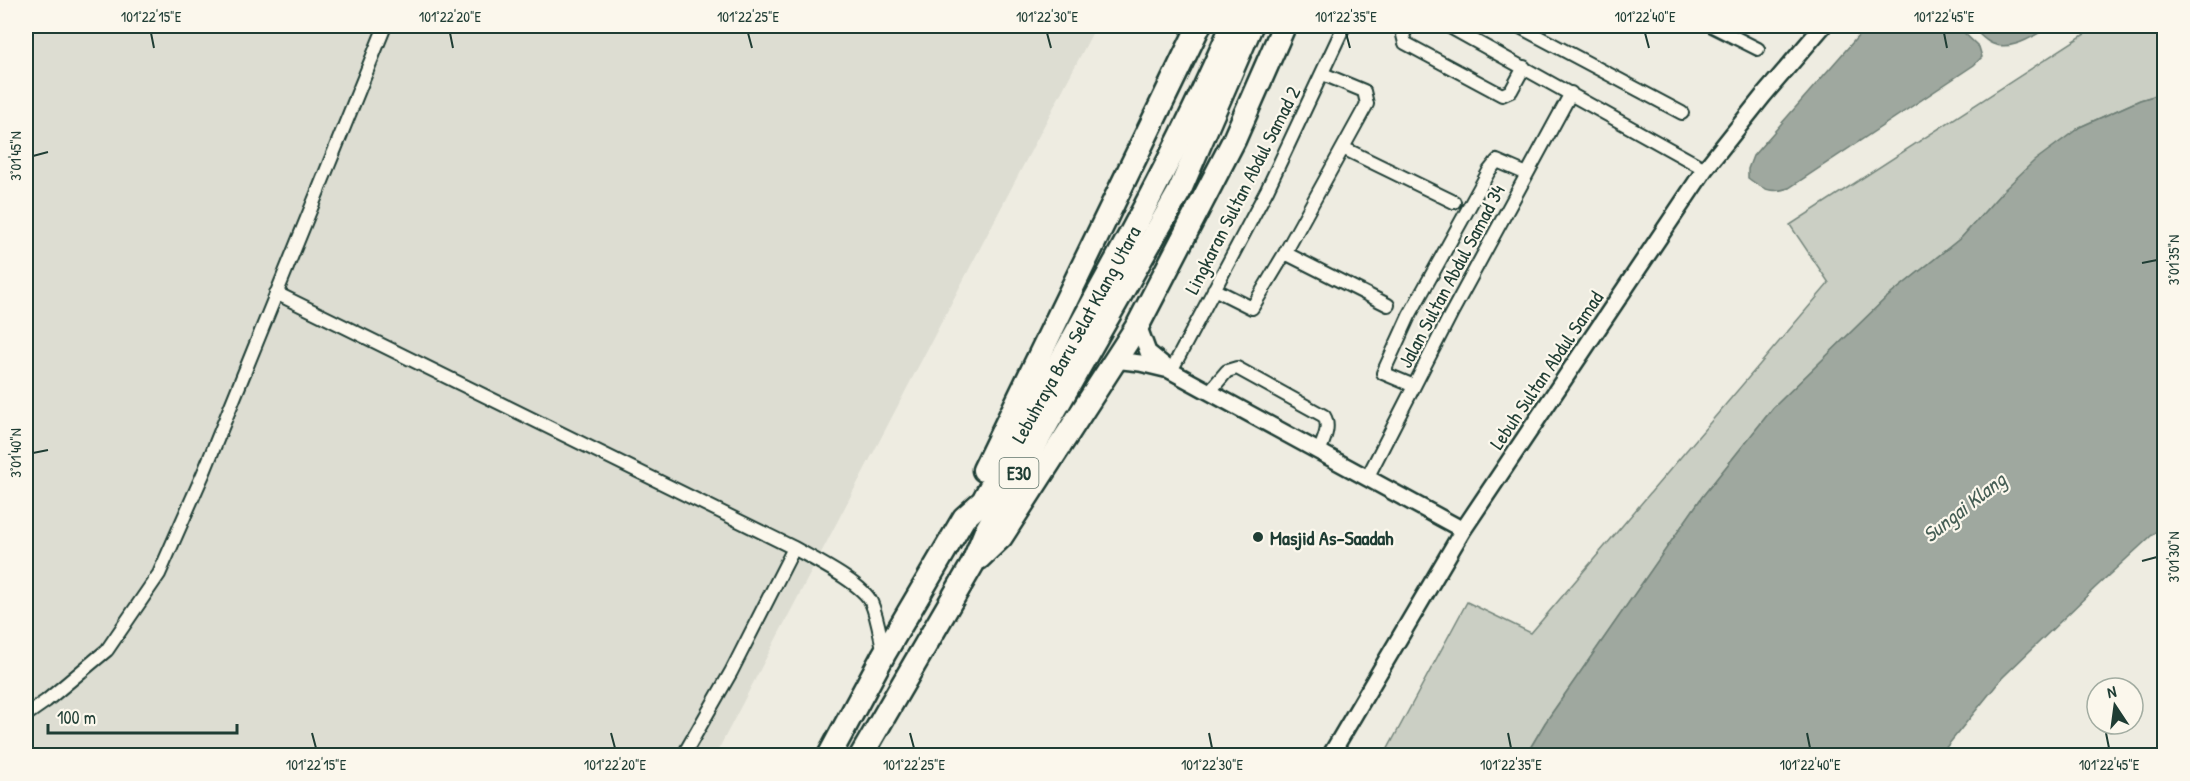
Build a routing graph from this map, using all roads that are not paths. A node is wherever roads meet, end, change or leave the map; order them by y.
1 (385, 26) edge
2 (1199, 26) edge
3 (1232, 26) edge
4 (1251, 26) edge
5 (1284, 26) edge
6 (1344, 26) edge
7 (1408, 26) edge
8 (1448, 26) edge
9 (1518, 26) edge
10 (1712, 26) edge
11 (1823, 26) edge
12 (1758, 49) dead end
13 (1524, 67) junction
14 (1323, 74) junction
15 (1571, 93) junction
16 (1682, 113) dead end
17 (1343, 148) junction
18 (1705, 169) junction
19 (1527, 174) junction
20 (1454, 202) dead end
21 (1285, 253) junction
22 (1214, 290) junction
23 (276, 293) junction
24 (1388, 305) dead end
25 (1138, 325) junction
26 (1114, 360) junction
27 (1171, 371) junction
28 (1414, 386) junction
29 (1209, 392) junction
30 (1319, 452) junction
31 (1367, 478) junction
32 (964, 518) junction
33 (1463, 530) junction
34 (794, 548) junction
35 (972, 565) junction
36 (884, 654) junction
37 (26, 715) edge
38 (683, 756) edge
39 (829, 756) edge
40 (861, 756) edge
41 (1330, 756) edge

1 - 23 street
2 - 32 highway
3 - 32 highway, Lebuhraya Baru Selat Klang Utara / E30
4 - 35 highway, Lebuhraya Baru Selat Klang Utara / E30
5 - 25 highway
6 - 14 street, Lingkaran Sultan Abdul Samad 2
7 - 13 street
8 - 13 street
9 - 16 street
10 - 12 street
11 - 18 street, Lebuh Sultan Abdul Samad
13 - 15 street
14 - 17 street
14 - 22 street, Lingkaran Sultan Abdul Samad 2
15 - 18 street
15 - 19 street, Jalan Sultan Abdul Samad 34
17 - 20 street
17 - 21 street
18 - 33 street, Lebuh Sultan Abdul Samad
19 - 28 street, Jalan Sultan Abdul Samad 34
19 - 28 street
21 - 22 street
21 - 24 street
22 - 27 street, Lingkaran Sultan Abdul Samad 2
23 - 34 street
23 - 37 street
25 - 26 highway
25 - 27 street
26 - 27 street
26 - 35 highway
27 - 29 street
28 - 31 street, Jalan Sultan Abdul Samad 34
29 - 30 street
29 - 30 street
30 - 31 street
31 - 33 street
32 - 36 highway, Lebuhraya Baru Selat Klang Utara / E30
33 - 41 street, Lebuh Sultan Abdul Samad
34 - 36 street
34 - 38 street
35 - 40 highway, Lebuhraya Baru Selat Klang Utara / E30
36 - 39 highway, Lebuhraya Baru Selat Klang Utara / E30

